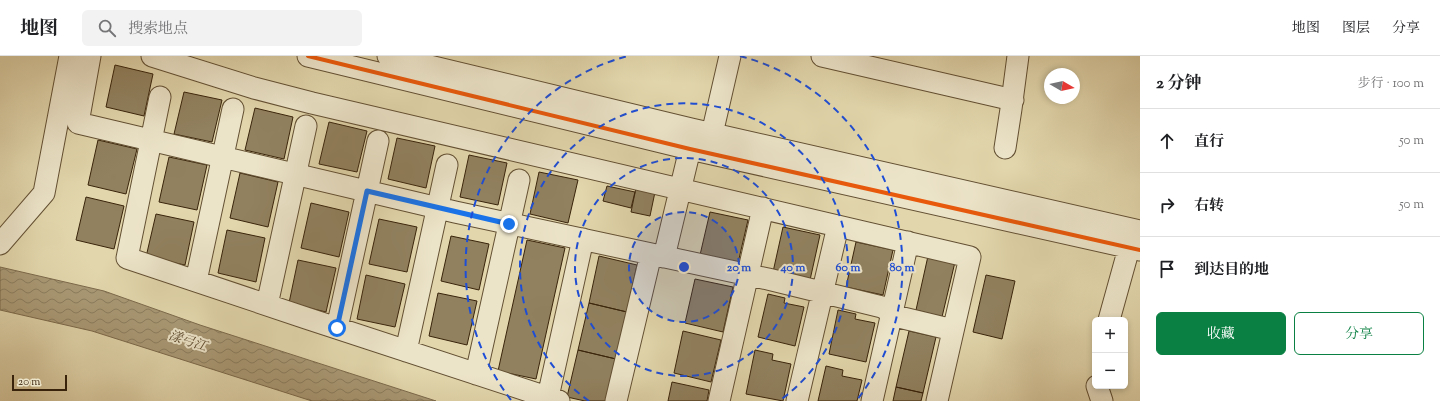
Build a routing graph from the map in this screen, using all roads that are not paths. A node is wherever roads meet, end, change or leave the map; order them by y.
1 (70, 56) edge
2 (90, 56) edge
3 (152, 56) edge
4 (308, 56) edge
5 (388, 56) edge
6 (730, 56) edge
7 (822, 56) edge
8 (1018, 56) edge
9 (866, 61) edge
10 (160, 97) dead end
11 (1013, 100) junction
12 (233, 109) dead end
13 (306, 126) dead end
14 (712, 134) junction
15 (151, 140) junction
16 (378, 141) dead end
17 (1005, 148) dead end
18 (690, 149) junction
19 (223, 157) junction
20 (447, 165) dead end
21 (296, 174) junction
22 (519, 180) dead end
23 (681, 189) junction
24 (367, 191) junction
25 (438, 208) junction
26 (762, 208) junction
27 (509, 224) junction
28 (838, 226) junction
29 (583, 239) junction
30 (908, 242) junction
31 (1136, 243) edge
32 (0, 244) edge
33 (658, 256) junction
34 (747, 275) junction
35 (196, 281) junction
36 (822, 292) junction
37 (267, 305) junction
38 (892, 313) junction
39 (1110, 317) edge
40 (337, 328) junction
41 (953, 330) junction
42 (406, 351) junction
43 (476, 374) junction
44 (1098, 389) edge
45 (554, 399) edge
46 (616, 401) edge
47 (719, 401) edge
48 (797, 401) edge
49 (872, 401) edge
50 (937, 401) edge
51 (1102, 401) edge

1 - 32 street
2 - 15 street
3 - 23 street
4 - 18 street
5 - 14 street
6 - 14 street
7 - 9 street
8 - 11 street
9 - 11 street
10 - 15 street
11 - 17 street
12 - 19 street
13 - 21 street
14 - 31 street
15 - 19 street
15 - 35 street
16 - 24 street
18 - 23 street
18 - 31 street
19 - 21 street
19 - 35 street
20 - 25 street
21 - 24 street
21 - 37 street
22 - 27 street
23 - 26 street
23 - 33 street
24 - 25 street
24 - 40 street
25 - 27 street
25 - 42 street
26 - 28 street
26 - 34 street
27 - 29 street
27 - 43 street
28 - 30 street
28 - 36 street
29 - 33 street
29 - 45 street
30 - 38 street
30 - 41 street
31 - 39 street
33 - 34 street
33 - 46 street
34 - 36 street
34 - 47 street
35 - 37 street
36 - 38 street
36 - 48 street
37 - 40 street
38 - 41 street
38 - 49 street
40 - 42 street
41 - 50 street
42 - 43 street
43 - 45 street
44 - 51 street

